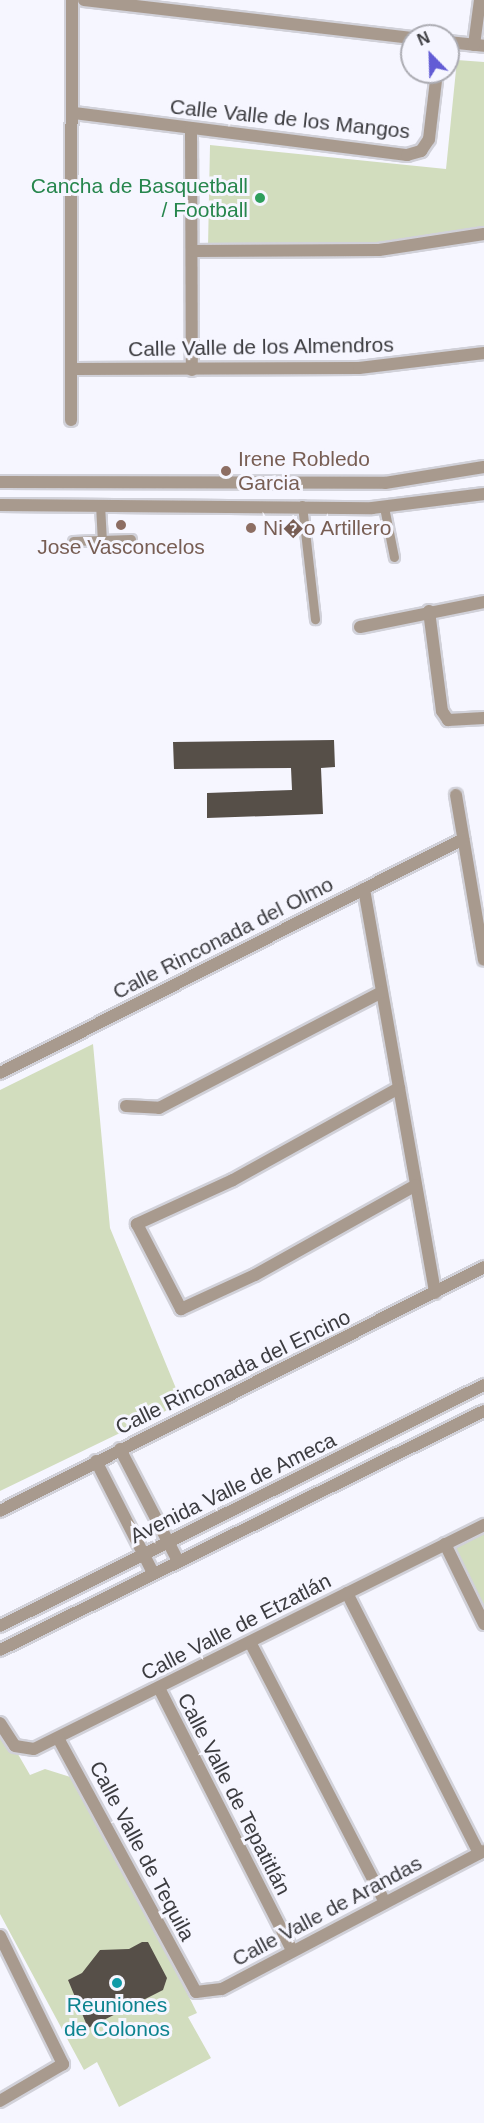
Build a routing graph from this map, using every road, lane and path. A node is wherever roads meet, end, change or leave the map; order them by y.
1 (72, 0) edge
2 (84, 0) edge
3 (480, 0) edge
4 (400, 37) edge
5 (460, 44) edge
6 (479, 46) edge
7 (436, 84) edge
8 (74, 113) junction
9 (191, 131) junction
10 (484, 234) edge
11 (193, 251) junction
12 (484, 353) edge
13 (74, 369) junction
14 (192, 370) junction
15 (71, 420) dead end
16 (484, 466) edge
17 (0, 483) edge
18 (484, 494) edge
19 (100, 504) junction
20 (0, 505) edge
21 (302, 505) junction
22 (384, 507) junction
23 (131, 539) dead end
24 (102, 540) junction
25 (73, 542) dead end
26 (394, 557) dead end
27 (484, 602) edge
28 (429, 611) junction
29 (315, 619) dead end
30 (360, 627) dead end
31 (484, 718) edge
32 (456, 795) dead end
33 (463, 839) junction
34 (364, 889) junction
35 (484, 960) edge
36 (382, 992) junction
37 (0, 1073) edge
38 (399, 1088) junction
39 (126, 1106) dead end
40 (416, 1185) junction
41 (484, 1267) edge
42 (435, 1293) junction
43 (484, 1385) edge
44 (484, 1412) edge
45 (120, 1449) junction
46 (96, 1461) junction
47 (0, 1511) edge
48 (484, 1525) edge
49 (167, 1542) junction
50 (445, 1544) junction
51 (143, 1554) junction
52 (178, 1561) junction
53 (153, 1573) junction
54 (347, 1593) junction
55 (484, 1624) edge
56 (0, 1626) edge
57 (250, 1642) junction
58 (0, 1650) edge
59 (159, 1688) junction
60 (0, 1723) edge
61 (58, 1738) junction
62 (482, 1852) edge
63 (384, 1900) junction
64 (0, 1936) edge
65 (292, 1950) junction
66 (189, 1984) joint
67 (0, 2101) edge

1 - 8 street
2 - 4 street
3 - 6 street
5 - 6 street
7 - 9 street, Calle Valle de los Mangos
8 - 9 street, Calle Valle de los Mangos
8 - 13 street
9 - 11 street
10 - 11 street
11 - 14 street
12 - 14 street, Calle Valle de los Almendros
13 - 14 street, Calle Valle de los Almendros
13 - 15 street
16 - 17 street
18 - 22 street
19 - 20 street
19 - 21 street
19 - 24 lane
21 - 22 street
21 - 29 lane
22 - 26 lane
23 - 24 lane
24 - 25 lane
27 - 28 street
28 - 30 street
28 - 31 street
32 - 33 street
33 - 34 street, Calle Rinconada del Olmo
33 - 35 street
34 - 36 street
34 - 37 street, Calle Rinconada del Olmo
36 - 38 street
36 - 39 street
38 - 40 street
38 - 40 street
40 - 42 street
41 - 42 street, Calle Rinconada del Encino
42 - 45 street, Calle Rinconada del Encino
43 - 49 street, Avenida Valle de Ameca
44 - 52 street, Avenida Valle de Ameca
45 - 46 street, Calle Rinconada del Encino
45 - 49 street
46 - 47 street, Calle Rinconada del Encino
46 - 51 street
48 - 50 street, Calle Valle de Etzatlán
49 - 51 street, Avenida Valle de Ameca
49 - 52 street
50 - 54 street, Calle Valle de Etzatlán
50 - 55 street
51 - 53 street
51 - 56 street, Avenida Valle de Ameca
52 - 53 street, Avenida Valle de Ameca
53 - 58 street, Avenida Valle de Ameca
54 - 57 street, Calle Valle de Etzatlán
54 - 62 street
57 - 59 street, Calle Valle de Etzatlán
57 - 63 street
59 - 61 street, Calle Valle de Etzatlán
59 - 65 street, Calle Valle de Tepatitlán
60 - 61 street, Calle Valle de Etzatlán
61 - 66 street, Calle Valle de Tequila
62 - 63 street, Calle Valle de Arandas
63 - 65 street, Calle Valle de Arandas
64 - 67 street
65 - 66 street, Calle Valle de Arandas

